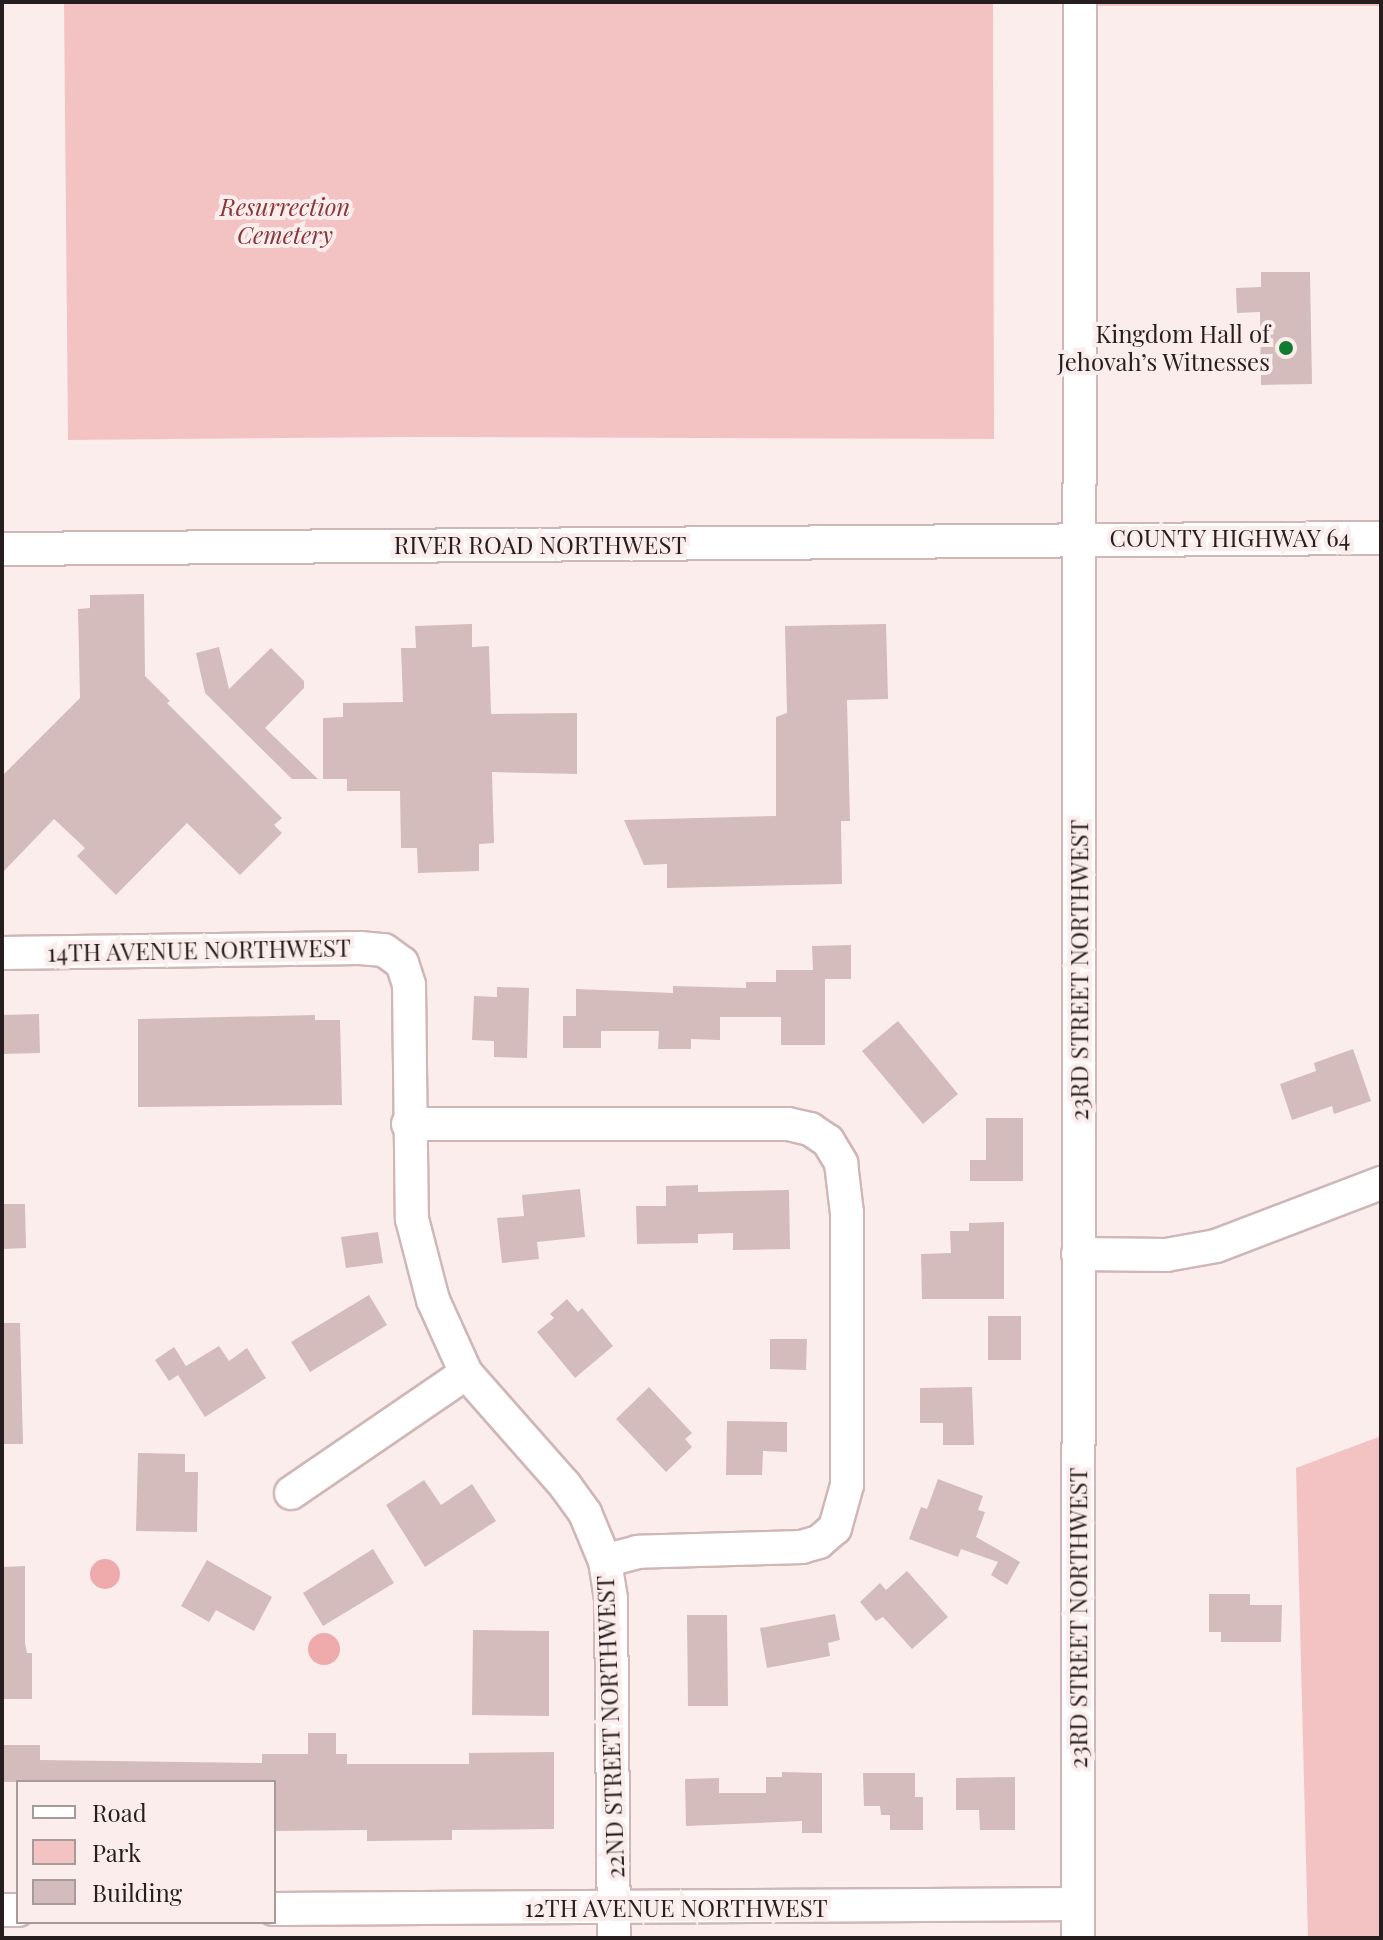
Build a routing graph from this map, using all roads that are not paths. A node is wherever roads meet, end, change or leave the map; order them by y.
1 (1080, 2) edge
2 (1381, 538) edge
3 (1079, 540) junction
4 (2, 549) edge
5 (2, 953) edge
6 (394, 955) joint
7 (408, 1124) junction
8 (1381, 1183) edge
9 (1078, 1254) junction
10 (466, 1373) junction
11 (291, 1493) dead end
12 (605, 1561) junction
13 (1078, 1904) junction
14 (276, 1909) edge
15 (614, 1923) edge
16 (1078, 1938) edge

1 - 3 street, 23RD STREET NORTHWEST
2 - 3 street, COUNTY HIGHWAY 64
3 - 4 street, RIVER ROAD NORTHWEST
3 - 9 street, 23RD STREET NORTHWEST
5 - 6 street, 14TH AVENUE NORTHWEST
6 - 7 street, 22ND STREET NORTHWEST
7 - 10 street, 22ND STREET NORTHWEST
7 - 12 street
8 - 9 street
9 - 13 street, 23RD STREET NORTHWEST
10 - 11 street
10 - 12 street, 22ND STREET NORTHWEST
12 - 15 street, 22ND STREET NORTHWEST
13 - 15 street, 12TH AVENUE NORTHWEST
13 - 16 street, 23RD STREET NORTHWEST
14 - 15 street, 12TH AVENUE NORTHWEST

